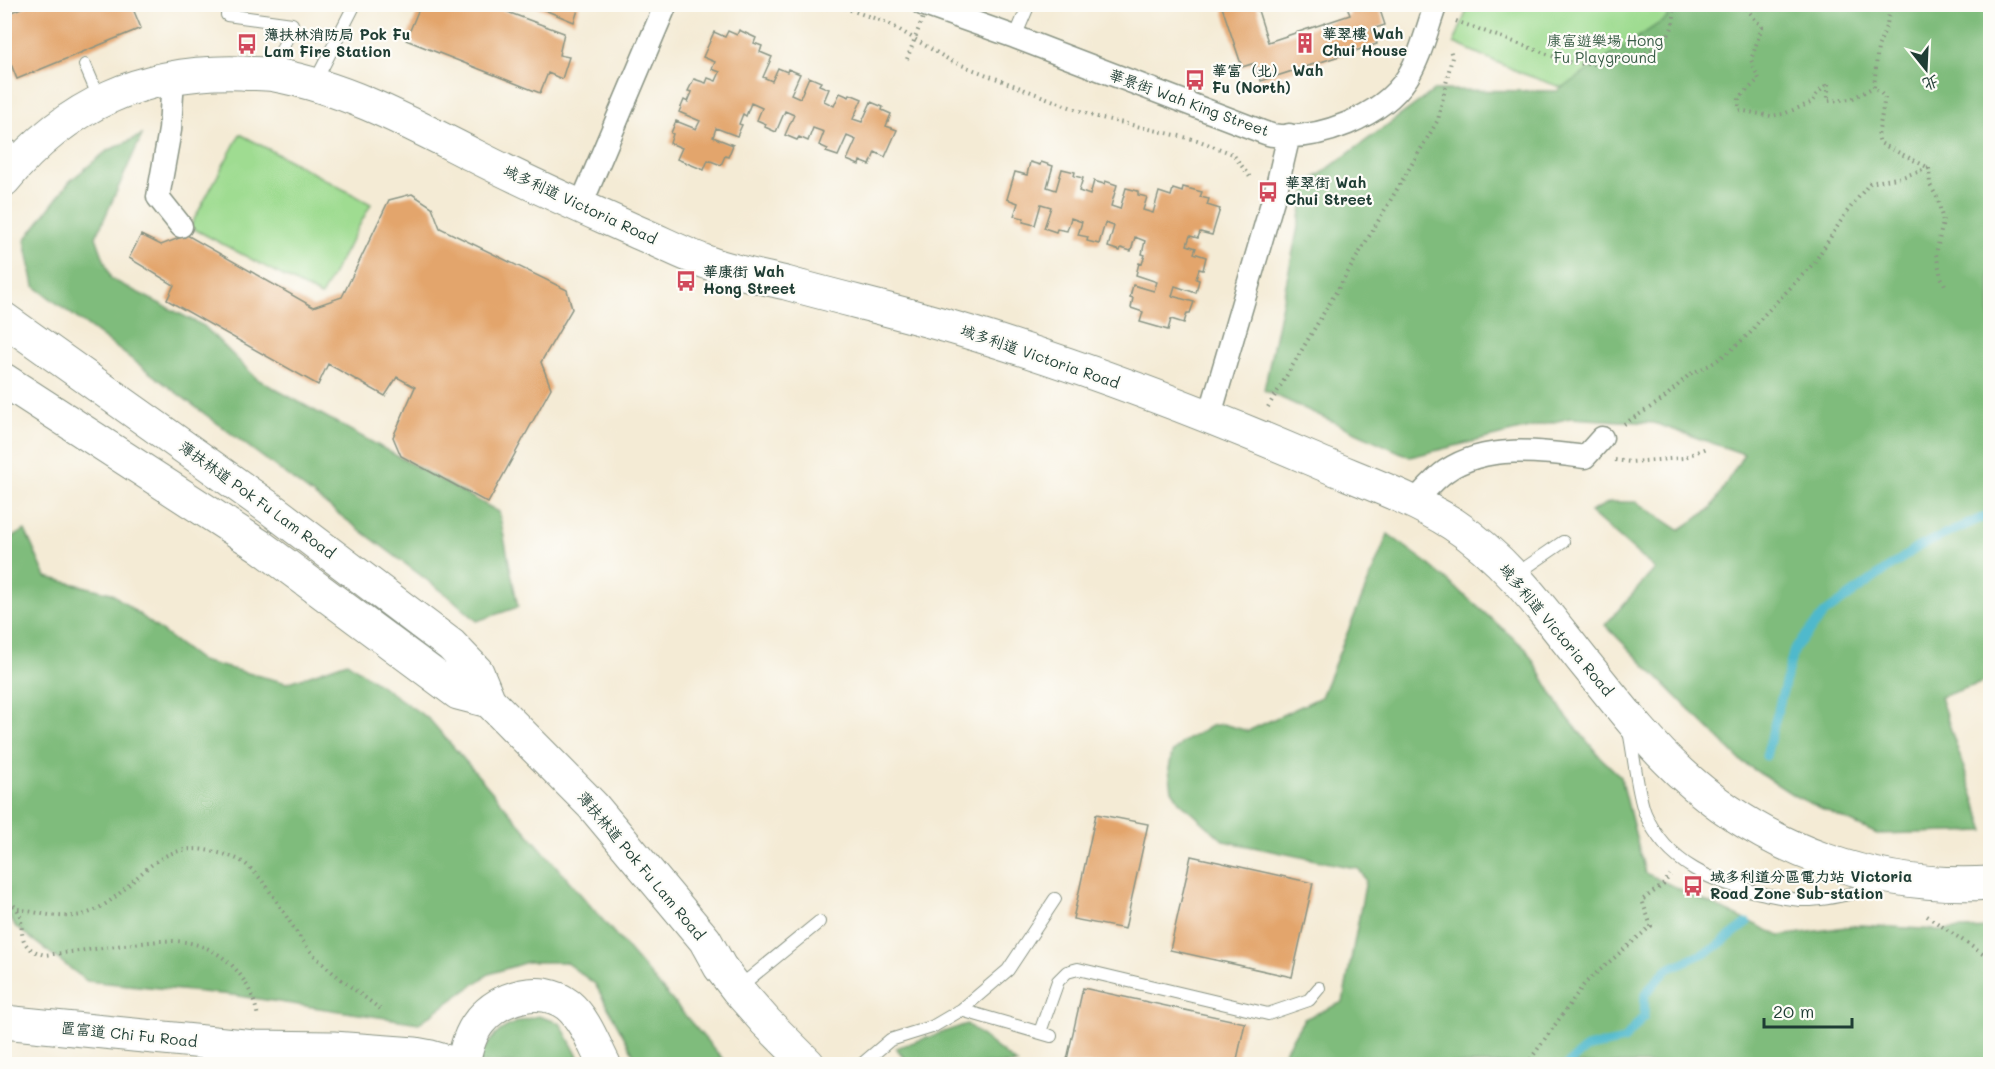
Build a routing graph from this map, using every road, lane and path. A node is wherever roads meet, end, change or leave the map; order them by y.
1 (355, 4) edge
2 (666, 4) edge
3 (833, 4) edge
4 (922, 4) edge
5 (928, 4) edge
6 (1029, 4) edge
7 (1436, 4) edge
8 (1675, 4) edge
9 (1742, 4) edge
10 (1891, 4) edge
11 (227, 15) dead end
12 (1456, 21) dead end
13 (1015, 37) junction
14 (1452, 57) dead end
15 (907, 60) dead end
16 (85, 65) dead end
17 (273, 75) junction
18 (173, 76) junction
19 (314, 85) junction
20 (1874, 87) junction
21 (100, 101) junction
22 (1288, 135) junction
23 (11, 160) edge
24 (1929, 168) junction
25 (1253, 183) dead end
26 (580, 207) junction
27 (181, 226) dead end
28 (4, 263) edge
29 (12, 266) dead end
30 (1946, 287) dead end
31 (4, 319) edge
32 (4, 380) edge
33 (1272, 403) dead end
34 (1210, 415) junction
35 (1602, 438) joint
36 (1706, 448) dead end
37 (1585, 457) junction
38 (1413, 503) junction
39 (1563, 542) dead end
40 (1514, 576) junction
41 (489, 701) junction
42 (1626, 715) junction
43 (1671, 874) dead end
44 (1908, 881) junction
45 (1990, 883) edge
46 (4, 898) edge
47 (1055, 899) dead end
48 (18, 909) junction
49 (1927, 916) dead end
50 (819, 922) dead end
51 (1990, 959) edge
52 (1319, 988) dead end
53 (737, 989) junction
54 (380, 1008) dead end
55 (962, 1010) junction
56 (4, 1022) edge
57 (255, 1037) junction
58 (332, 1065) edge
59 (455, 1065) edge
60 (463, 1065) edge
61 (604, 1065) edge
62 (808, 1065) edge
63 (862, 1065) edge
64 (1527, 1065) edge

1 - 19 lane
2 - 26 street
3 - 25 path
4 - 13 street, 華景街 Wah King Street
5 - 15 path, bridge
6 - 13 lane
7 - 22 street, 華景街 Wah King Street
8 - 12 path
9 - 20 path
10 - 20 path
11 - 17 lane
13 - 22 street, 華景街 Wah King Street
14 - 33 path
16 - 21 lane
17 - 18 main road, 域多利道 Victoria Road
17 - 19 main road, 域多利道 Victoria Road
18 - 21 main road, 域多利道 Victoria Road
18 - 27 street
19 - 26 main road, 域多利道 Victoria Road
20 - 24 path
21 - 23 main road, 域多利道 Victoria Road
22 - 34 street
24 - 30 path
24 - 35 path
26 - 34 main road, 域多利道 Victoria Road
28 - 29 path
31 - 41 main road, 薄扶林道 Pok Fu Lam Road
32 - 41 main road
34 - 38 main road, 域多利道 Victoria Road
35 - 37 street
36 - 37 path
37 - 38 street
38 - 40 main road, 域多利道 Victoria Road
39 - 40 lane
40 - 42 main road, 域多利道 Victoria Road
41 - 53 main road, 薄扶林道 Pok Fu Lam Road
42 - 44 main road, 域多利道 Victoria Road
42 - 44 lane
43 - 64 path
44 - 45 main road, 域多利道 Victoria Road
46 - 48 path
47 - 55 lane
48 - 54 path
48 - 57 path
49 - 51 path
50 - 53 lane
52 - 55 lane
53 - 62 main road, 薄扶林道 Pok Fu Lam Road
55 - 63 lane
56 - 57 main road, 置富道 Chi Fu Road
57 - 58 main road, 置富道 Chi Fu Road
57 - 59 main road, 置富道 Chi Fu Road
60 - 61 main road

